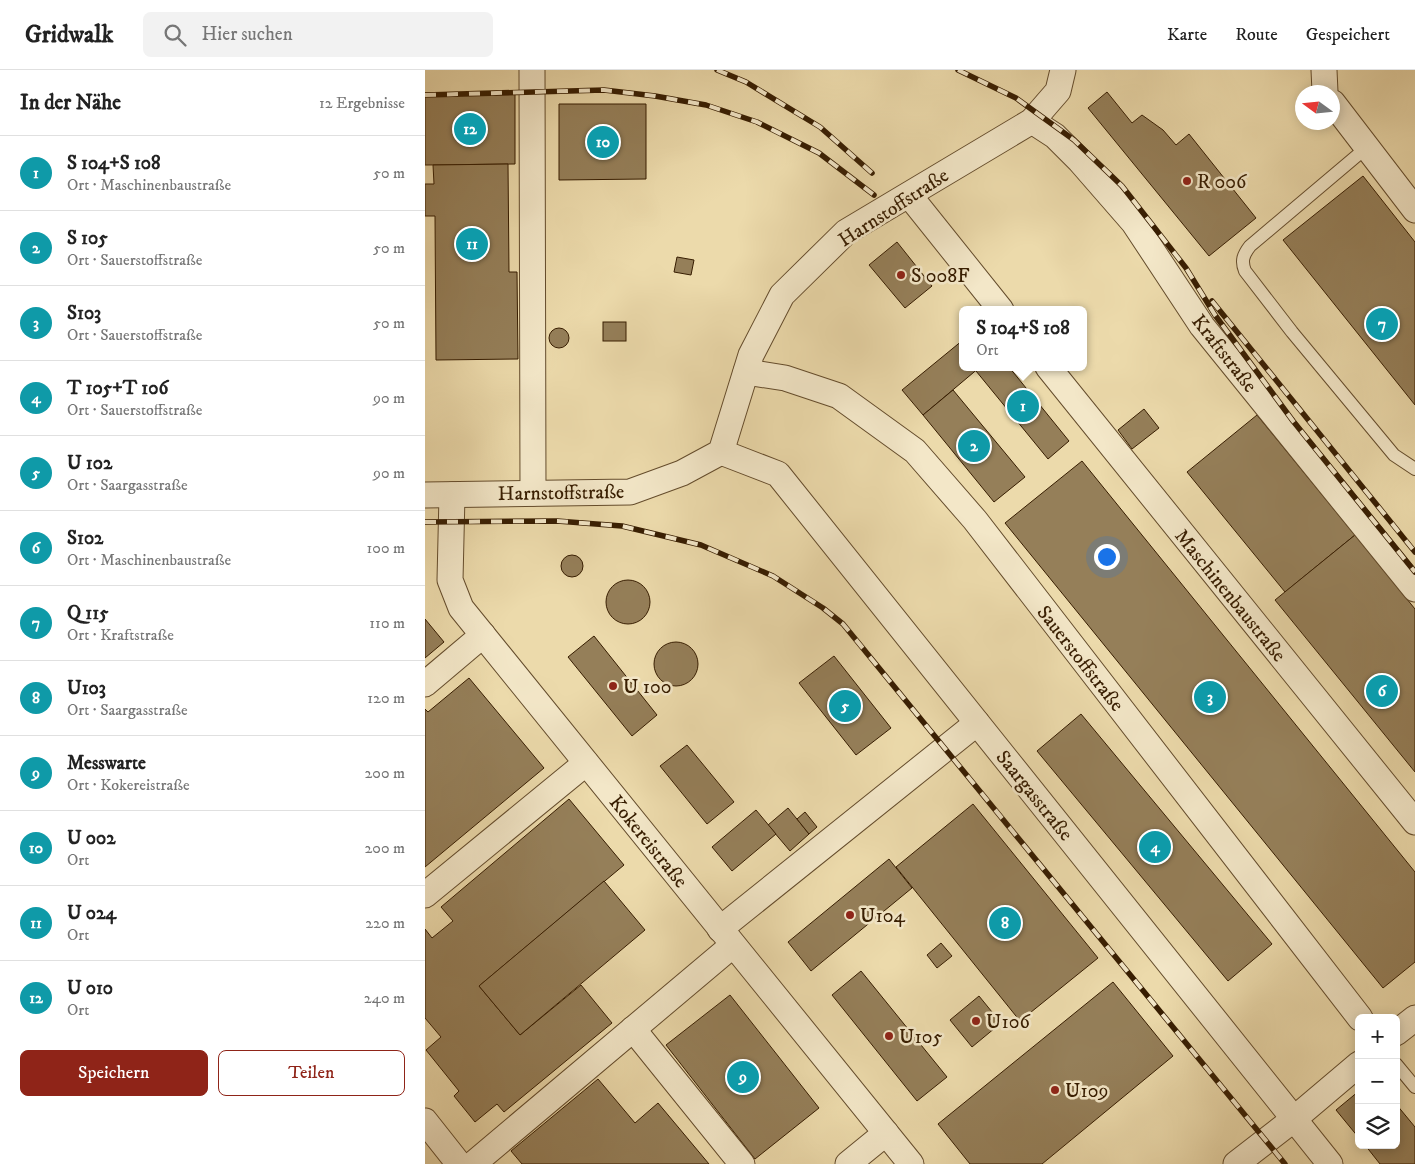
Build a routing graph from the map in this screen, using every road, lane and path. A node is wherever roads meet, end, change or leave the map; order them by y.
1 (532, 70) edge
2 (1063, 70) edge
3 (1324, 70) edge
4 (1325, 85) edge
5 (1340, 113) edge
6 (1032, 122) junction
7 (1366, 148) junction
8 (909, 195) junction
9 (1415, 210) edge
10 (998, 306) edge
11 (1051, 371) edge
12 (746, 372) junction
13 (721, 452) junction
14 (1415, 469) edge
15 (533, 493) junction
16 (452, 494) junction
17 (425, 495) edge
18 (1415, 590) edge
19 (483, 635) junction
20 (425, 684) edge
21 (977, 724) junction
22 (586, 764) junction
23 (1415, 822) edge
24 (425, 895) edge
25 (727, 937) junction
26 (1357, 1014) edge
27 (1415, 1018) edge
28 (633, 1029) junction
29 (1400, 1029) edge
30 (1355, 1067) edge
31 (1400, 1069) edge
32 (1415, 1088) edge
33 (1294, 1119) junction
34 (429, 1133) edge
35 (886, 1133) junction
36 (459, 1164) edge
37 (473, 1164) edge
38 (742, 1164) edge
39 (848, 1164) edge
40 (911, 1164) edge
41 (1236, 1164) edge
42 (1330, 1164) edge

1 - 15 street
2 - 6 street, Harnstoffstraße
3 - 4 street
5 - 7 street
6 - 8 street, Harnstoffstraße
6 - 18 street, Kraftstraße
7 - 9 street
7 - 14 lane
8 - 10 street
8 - 12 street, Harnstoffstraße
11 - 23 street, Maschinenbaustraße
12 - 13 street, Harnstoffstraße
12 - 26 street, Sauerstoffstraße
13 - 15 street, Harnstoffstraße
13 - 21 street, Saargasstraße
15 - 16 street, Harnstoffstraße
16 - 17 street, Harnstoffstraße
16 - 19 street, Kokereistraße
19 - 20 street
19 - 22 street, Kokereistraße
21 - 25 street
21 - 33 street, Saargasstraße
22 - 24 street
22 - 25 street, Kokereistraße
25 - 28 street
25 - 35 street, Kokereistraße
27 - 29 street
28 - 37 street
28 - 38 street
30 - 33 street
31 - 32 lane
33 - 41 street
33 - 42 street, Saargasstraße
34 - 36 street
35 - 39 street
35 - 40 street, Kokereistraße

